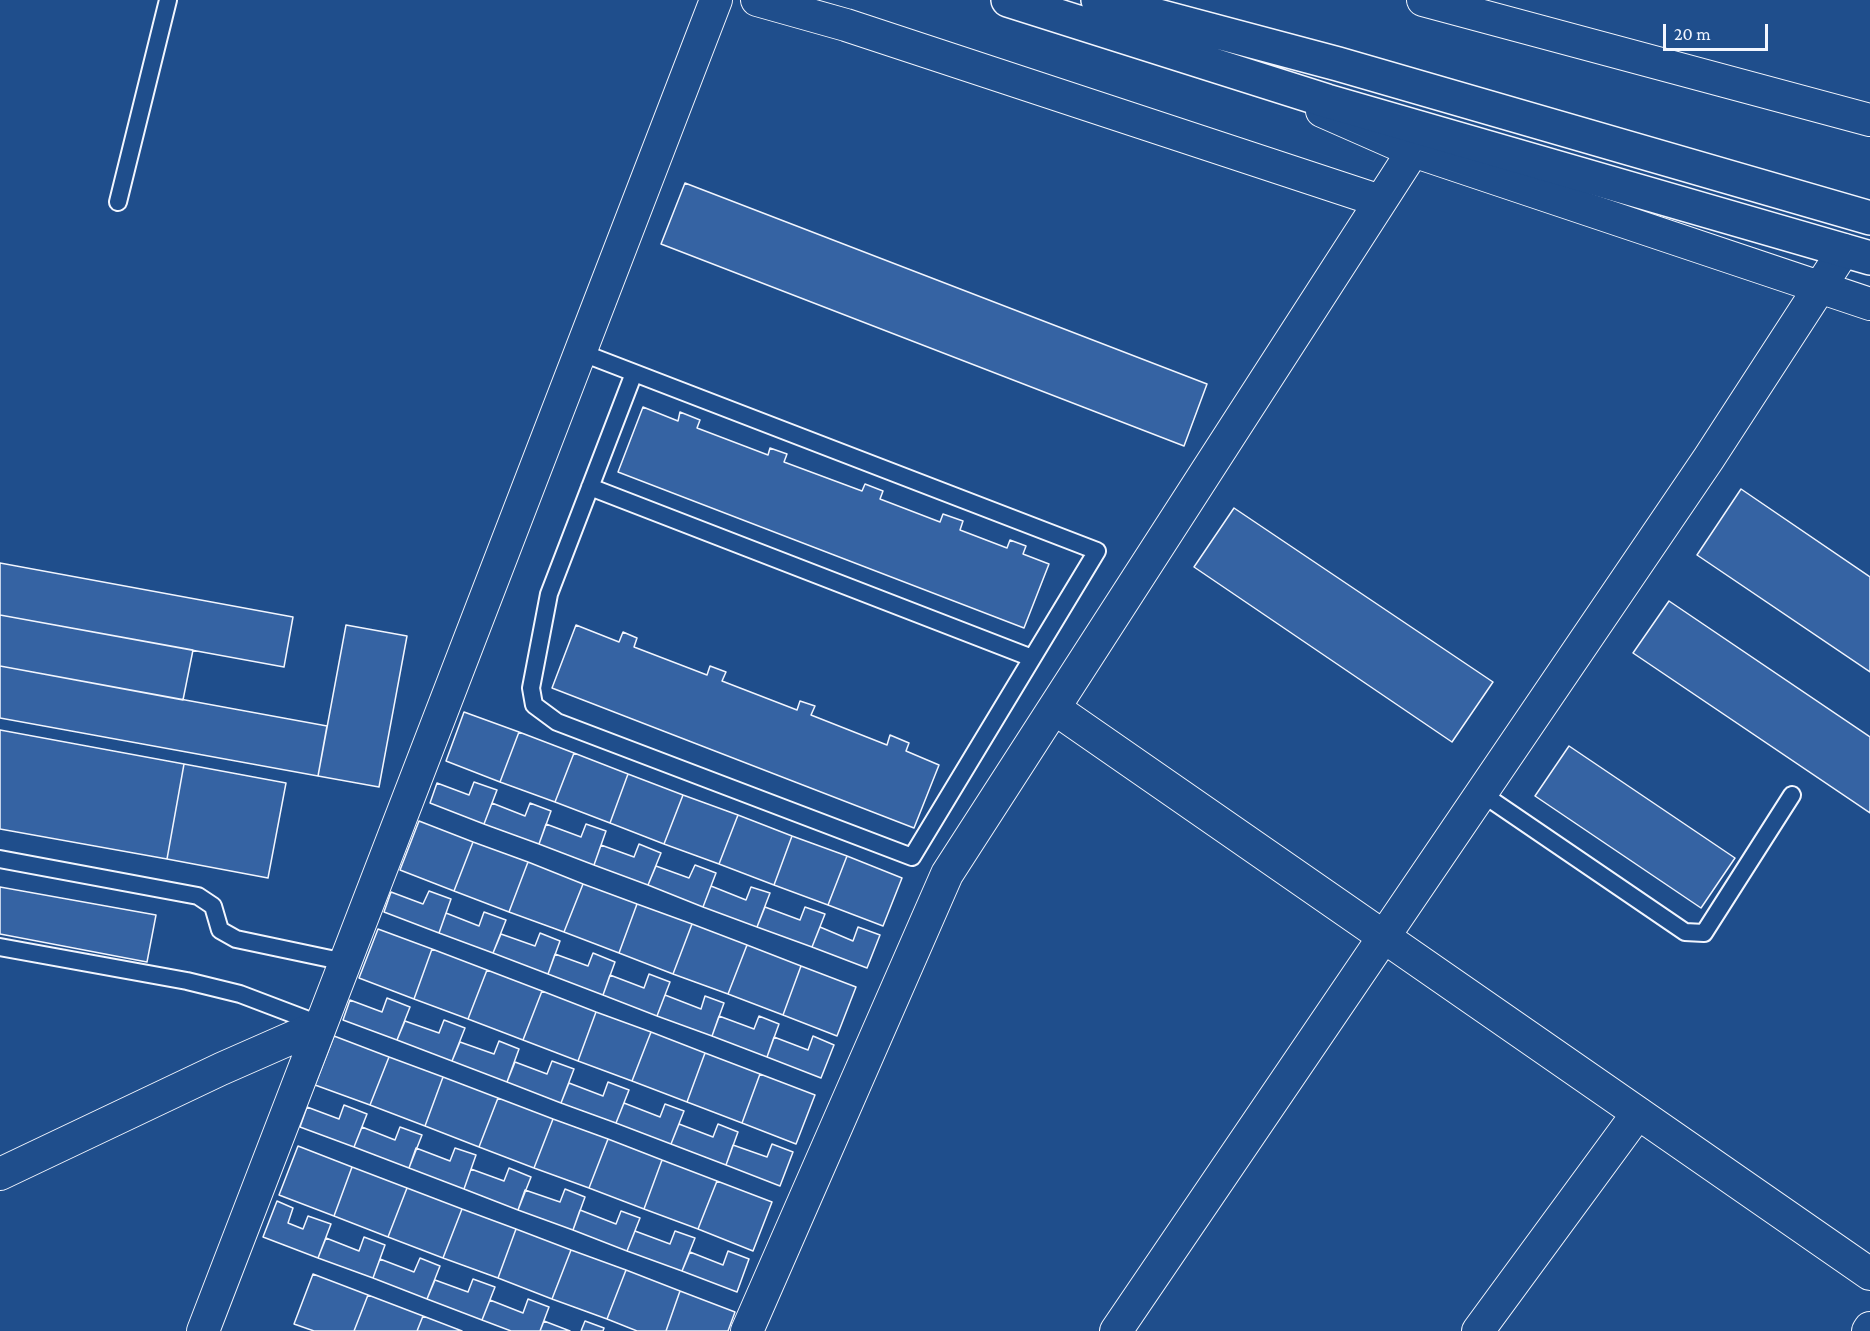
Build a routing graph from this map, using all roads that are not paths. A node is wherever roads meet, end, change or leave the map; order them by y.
1 (168, 0) edge
2 (716, 0) edge
3 (757, 0) edge
4 (1008, 0) edge
5 (1098, 0) edge
6 (1423, 0) edge
7 (1222, 68) junction
8 (1870, 120) edge
9 (1413, 151) junction
10 (1380, 201) junction
11 (118, 202) dead end
12 (1870, 218) edge
13 (1857, 254) edge
14 (1820, 287) junction
15 (1870, 304) edge
16 (580, 352) junction
17 (634, 373) junction
18 (590, 487) junction
19 (1032, 658) junction
20 (1054, 708) junction
21 (1481, 793) junction
22 (1792, 795) dead end
23 (0, 859) edge
24 (1384, 937) junction
25 (0, 947) edge
26 (345, 962) junction
27 (321, 1025) junction
28 (1638, 1113) junction
29 (0, 1174) edge
30 (1870, 1274) edge
31 (203, 1331) edge
32 (747, 1331) edge
33 (1116, 1331) edge
34 (1478, 1331) edge

1 - 11 lane
2 - 16 street
3 - 10 street
4 - 7 main road
5 - 12 main road
6 - 8 street
7 - 9 street
7 - 13 main road
9 - 10 street
9 - 14 street
10 - 20 street
13 - 14 street
14 - 15 street
14 - 21 street
16 - 17 lane
16 - 26 street
17 - 18 lane
17 - 19 lane
18 - 19 lane
18 - 19 lane
20 - 24 street
20 - 32 street
21 - 22 lane
21 - 24 street
23 - 26 lane
24 - 28 street
24 - 33 street
25 - 27 lane
26 - 27 street
27 - 29 street
27 - 31 street
28 - 30 street
28 - 34 street

